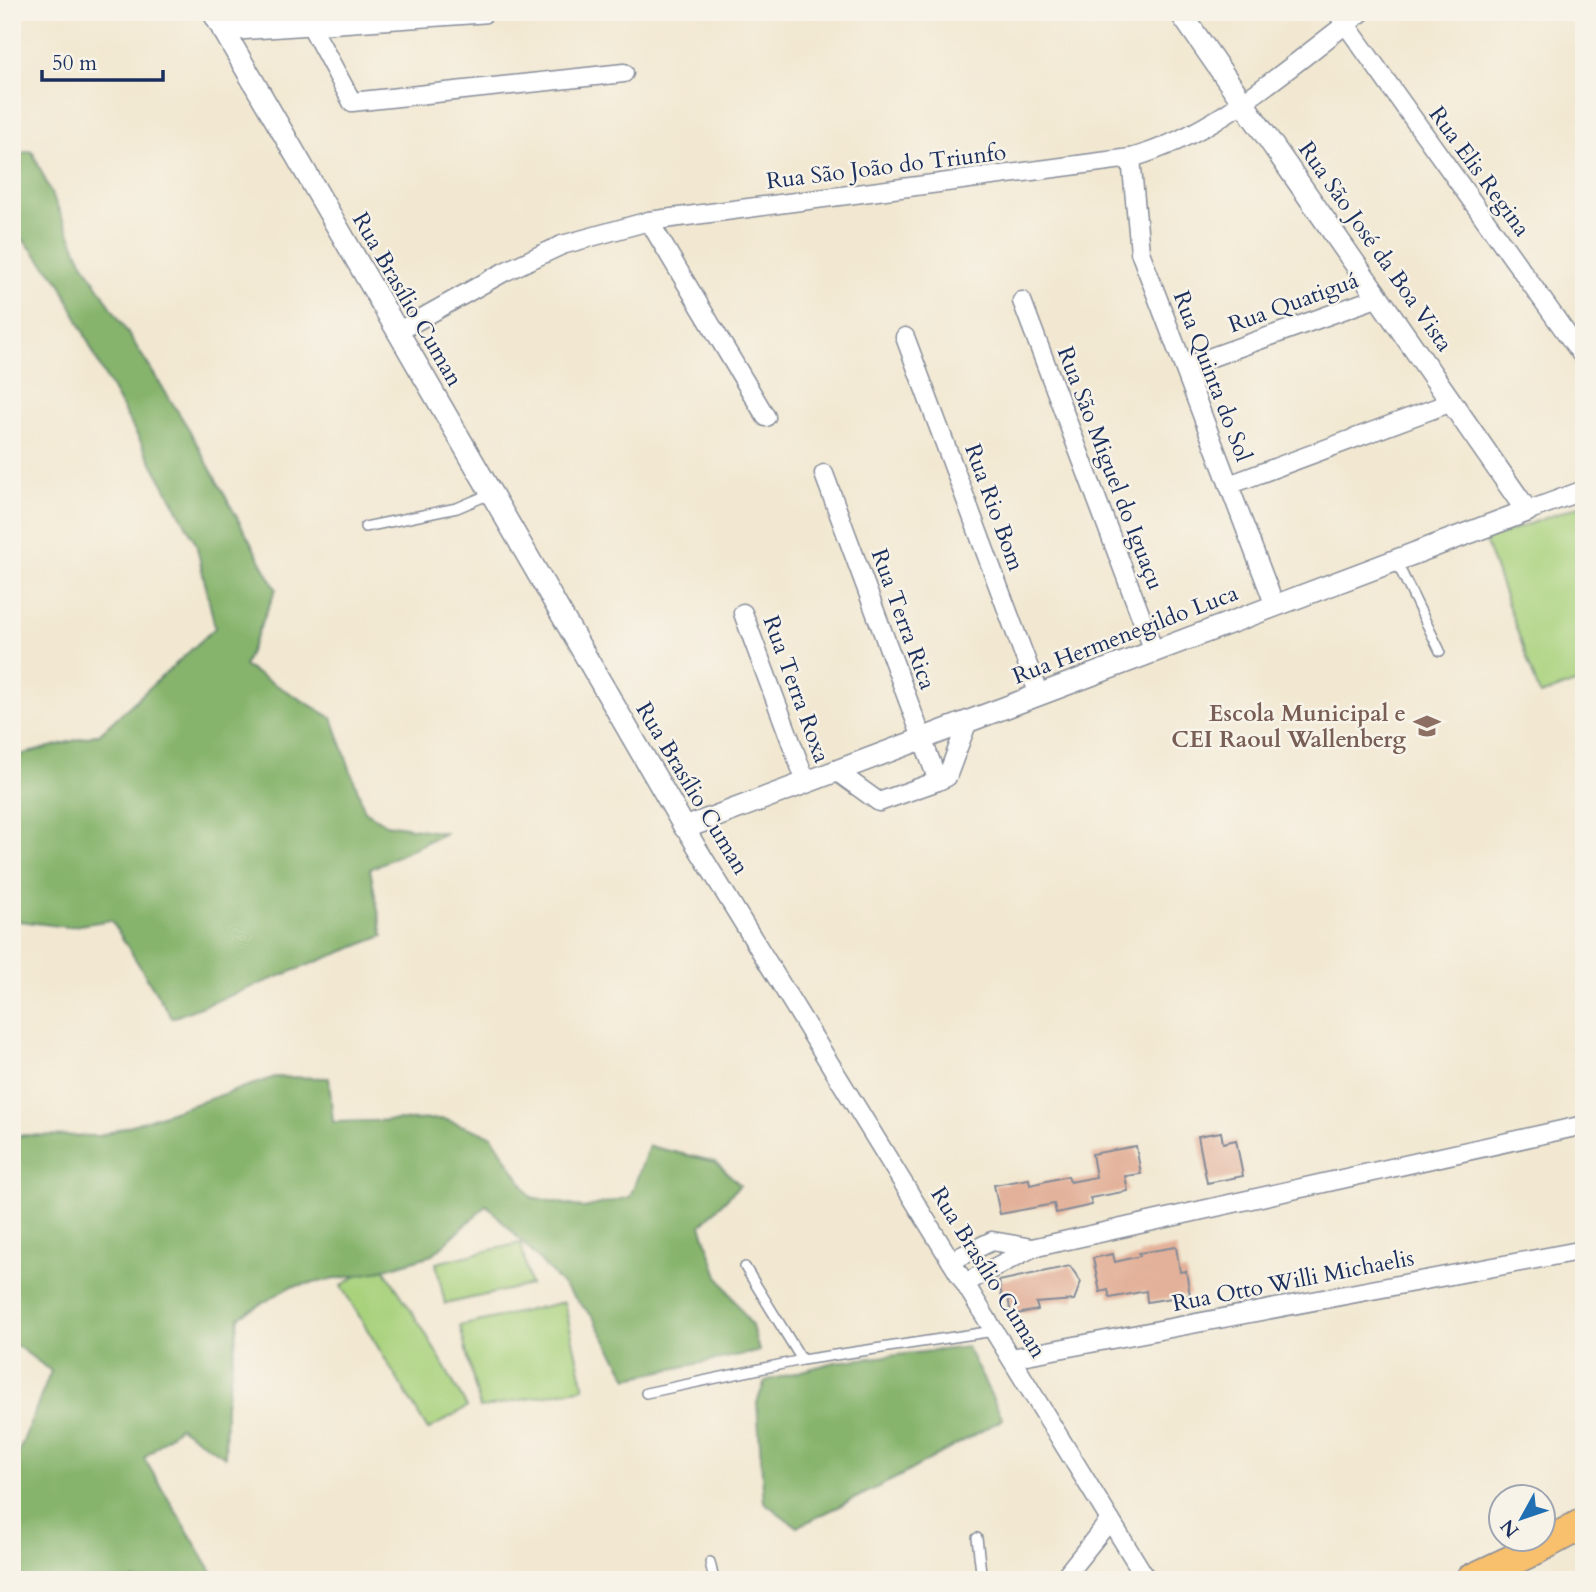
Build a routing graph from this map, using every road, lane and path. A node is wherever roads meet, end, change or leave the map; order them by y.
1 (483, 12) edge
2 (1180, 12) edge
3 (1362, 12) edge
4 (1341, 18) edge
5 (218, 21) edge
6 (310, 24) junction
7 (624, 72) dead end
8 (1243, 100) junction
9 (1131, 158) junction
10 (649, 221) junction
11 (1379, 297) junction
12 (1022, 301) dead end
13 (397, 332) junction
14 (905, 337) dead end
15 (1584, 358) edge
16 (1184, 367) junction
17 (1452, 402) junction
18 (766, 417) dead end
19 (824, 474) dead end
20 (1229, 485) junction
21 (1584, 490) edge
22 (490, 494) junction
23 (1527, 511) junction
24 (365, 527) dead end
25 (1396, 560) junction
26 (1275, 606) junction
27 (743, 613) dead end
28 (1154, 651) junction
29 (1440, 651) dead end
30 (1039, 695) junction
31 (968, 721) junction
32 (922, 738) junction
33 (836, 771) junction
34 (938, 781) junction
35 (806, 782) junction
36 (685, 828) junction
37 (1584, 1125) edge
38 (1032, 1248) junction
39 (1584, 1250) edge
40 (951, 1261) junction
41 (745, 1267) dead end
42 (965, 1283) junction
43 (994, 1331) junction
44 (1011, 1358) junction
45 (802, 1360) junction
46 (646, 1393) dead end
47 (1110, 1520) junction
48 (1584, 1522) edge
49 (976, 1538) dead end
50 (710, 1562) dead end
51 (714, 1580) edge
52 (982, 1580) edge
53 (1062, 1580) edge
54 (1147, 1580) edge
55 (1470, 1580) edge

1 - 6 street
2 - 8 street, Rua São José da Boa Vista
3 - 4 street, Rua São João do Triunfo
4 - 8 street, Rua São João do Triunfo
4 - 15 street, Rua Elis Regina
5 - 6 street
5 - 13 street, Rua Brasílio Cuman
6 - 7 street
8 - 9 street, Rua São João do Triunfo
8 - 11 street, Rua São José da Boa Vista
9 - 10 street, Rua São João do Triunfo
9 - 16 street, Rua Quinta do Sol
10 - 13 street, Rua São João do Triunfo
10 - 18 street
11 - 16 street, Rua Quatiguá
11 - 17 street, Rua São José da Boa Vista
12 - 28 street, Rua São Miguel do Iguaçu
13 - 22 street, Rua Brasílio Cuman
14 - 30 street, Rua Rio Bom
16 - 20 street, Rua Quinta do Sol
17 - 20 street
17 - 23 street, Rua São José da Boa Vista
19 - 32 street, Rua Terra Rica
20 - 26 street, Rua Quinta do Sol
21 - 23 street, Rua Hermenegildo Luca
22 - 24 lane
22 - 36 street, Rua Brasílio Cuman
23 - 25 street, Rua Hermenegildo Luca
25 - 26 street, Rua Hermenegildo Luca
25 - 29 lane
26 - 28 street, Rua Hermenegildo Luca
27 - 35 street, Rua Terra Roxa
28 - 30 street, Rua Hermenegildo Luca
30 - 31 street, Rua Hermenegildo Luca
31 - 32 street, Rua Hermenegildo Luca
31 - 34 street
32 - 33 street, Rua Hermenegildo Luca
32 - 34 street, Rua Terra Rica
33 - 34 street
33 - 35 street, Rua Hermenegildo Luca
35 - 36 street, Rua Hermenegildo Luca
36 - 40 street, Rua Brasílio Cuman
37 - 38 street
38 - 40 street
38 - 42 street
39 - 44 street, Rua Otto Willi Michaelis
40 - 42 street, Rua Brasílio Cuman
41 - 45 lane
42 - 43 street, Rua Brasílio Cuman
43 - 44 street, Rua Brasílio Cuman
43 - 45 lane
44 - 47 street, Rua Brasílio Cuman
45 - 46 lane
47 - 53 street
47 - 54 street, Rua Brasílio Cuman
48 - 55 highway
49 - 52 lane
50 - 51 lane

